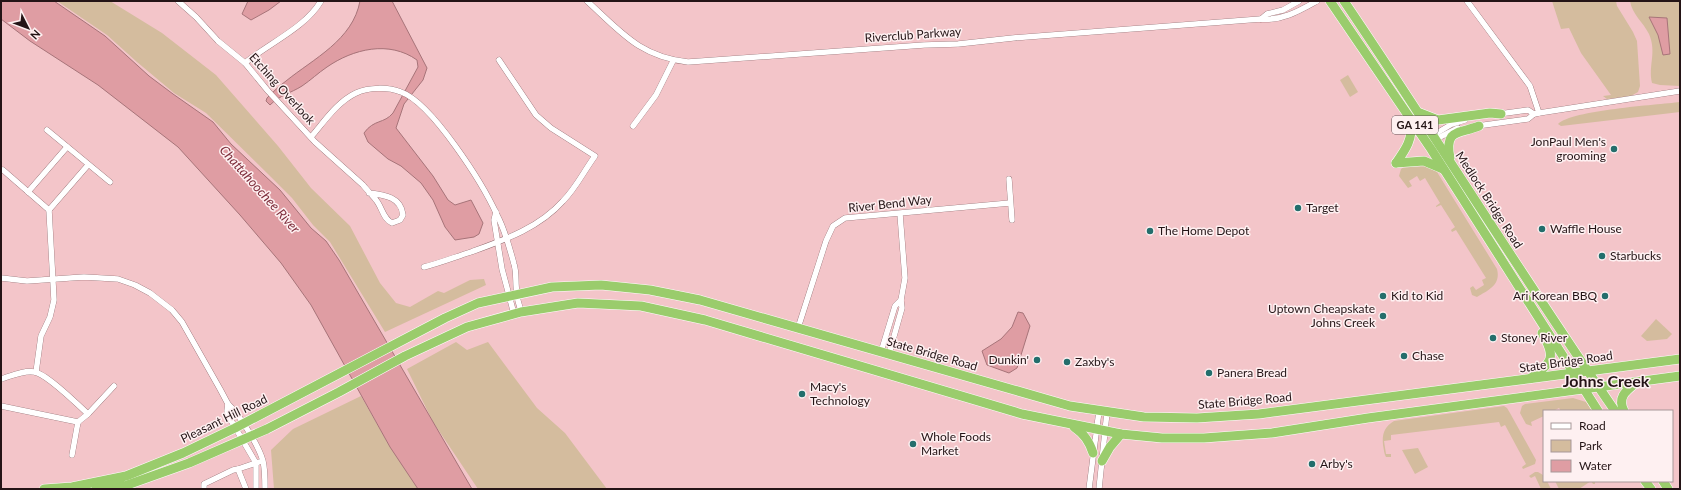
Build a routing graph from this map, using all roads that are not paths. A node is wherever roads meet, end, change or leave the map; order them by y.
1 (178, 1) edge
2 (321, 1) edge
3 (587, 1) edge
4 (1299, 1) edge
5 (1317, 1) edge
6 (1330, 1) edge
7 (1344, 1) edge
8 (1467, 1) edge
9 (1261, 19) junction
10 (499, 60) dead end
11 (673, 60) junction
12 (245, 63) junction
13 (1680, 91) edge
14 (1419, 113) junction
15 (1537, 113) junction
16 (1501, 114) junction
17 (1411, 119) junction
18 (633, 126) dead end
19 (1479, 126) junction
20 (47, 130) dead end
21 (311, 137) junction
22 (1435, 137) junction
23 (1426, 142) junction
24 (67, 147) junction
25 (1451, 162) junction
26 (88, 165) junction
27 (1444, 169) junction
28 (3, 170) dead end
29 (1009, 179) dead end
30 (110, 182) dead end
31 (28, 192) junction
32 (369, 193) junction
33 (1010, 203) junction
34 (49, 210) junction
35 (496, 212) junction
36 (900, 214) junction
37 (1012, 220) dead end
38 (505, 238) junction
39 (498, 242) junction
40 (424, 267) dead end
41 (1, 278) edge
42 (54, 280) junction
43 (513, 295) junction
44 (901, 300) junction
45 (518, 313) junction
46 (1538, 317) junction
47 (798, 328) junction
48 (403, 339) joint
49 (885, 353) junction
50 (1680, 359) edge
51 (1588, 371) junction
52 (36, 372) junction
53 (1574, 373) junction
54 (1680, 376) edge
55 (1, 379) edge
56 (1530, 379) junction
57 (1638, 382) junction
58 (114, 386) dead end
59 (1598, 387) junction
60 (1584, 390) junction
61 (228, 404) junction
62 (1, 406) edge
63 (1597, 410) edge
64 (1614, 410) edge
65 (1624, 410) edge
66 (1103, 412) junction
67 (88, 414) junction
68 (78, 422) junction
69 (1069, 424) junction
70 (239, 426) junction
71 (1100, 430) junction
72 (1121, 434) junction
73 (247, 438) junction
74 (1093, 453) junction
75 (72, 455) dead end
76 (263, 460) junction
77 (1102, 461) junction
78 (256, 463) junction
79 (238, 469) junction
80 (126, 476) junction
81 (44, 489) edge
82 (96, 489) edge
83 (116, 489) edge
84 (204, 489) edge
85 (246, 489) edge
86 (256, 489) edge
87 (265, 489) edge
88 (1089, 489) edge
89 (1099, 489) edge

1 - 12 street, Etching Overlook
2 - 12 street
3 - 11 street, Riverclub Parkway
4 - 9 street, Riverclub Parkway
5 - 9 street, Riverclub Parkway
6 - 17 highway, Medlock Bridge Road / GA 141
7 - 14 highway, Medlock Bridge Road / GA 141
8 - 15 street
9 - 11 street, Riverclub Parkway
10 - 38 street
11 - 18 street
12 - 21 street, Etching Overlook
13 - 15 street
14 - 16 highway
14 - 22 highway, Medlock Bridge Road / GA 141
15 - 16 street
15 - 19 street
16 - 22 street
17 - 23 highway, Medlock Bridge Road / GA 141
17 - 27 highway
19 - 22 street
19 - 25 highway
20 - 24 street
21 - 32 street, Etching Overlook
21 - 35 street
22 - 23 street
22 - 25 highway, Medlock Bridge Road / GA 141
23 - 27 highway, Medlock Bridge Road / GA 141
24 - 26 street
24 - 31 street
25 - 51 highway, Medlock Bridge Road / GA 141
26 - 30 street
26 - 34 street
27 - 46 highway, Medlock Bridge Road / GA 141
28 - 31 street
29 - 33 street
31 - 34 street
32 - 32 street, Etching Overlook
33 - 36 street, River Bend Way
33 - 37 street
34 - 42 street
35 - 38 street
35 - 39 street
36 - 44 street
36 - 47 street, River Bend Way
38 - 39 street
38 - 43 street
39 - 40 street
39 - 43 street
41 - 42 street
42 - 52 street
42 - 61 street
43 - 45 street
43 - 47 highway, State Bridge Road
43 - 48 highway, State Bridge Road
44 - 49 street
44 - 49 street
45 - 69 highway
45 - 73 highway, Pleasant Hill Road
46 - 53 highway, Medlock Bridge Road / GA 141
46 - 56 highway
47 - 49 highway, State Bridge Road
48 - 70 highway, Pleasant Hill Road
49 - 66 highway, State Bridge Road
50 - 51 highway, State Bridge Road
51 - 53 highway, State Bridge Road
51 - 59 highway, Medlock Bridge Road / GA 141
52 - 55 street
52 - 67 street
53 - 56 highway, State Bridge Road
53 - 60 highway, Medlock Bridge Road / GA 141
54 - 57 highway
56 - 66 highway, State Bridge Road
57 - 59 highway
57 - 65 highway
58 - 67 street
59 - 60 highway
59 - 64 highway, Medlock Bridge Road / GA 141
60 - 63 highway, Medlock Bridge Road / GA 141
60 - 72 highway
61 - 70 street
61 - 70 street
62 - 68 street
66 - 71 street
66 - 71 street
67 - 68 street
68 - 75 street
69 - 71 highway
69 - 74 highway
70 - 73 street
70 - 73 street
70 - 80 highway, Pleasant Hill Road
71 - 72 highway
71 - 74 street
71 - 77 street
72 - 77 highway
73 - 76 street
73 - 78 street
73 - 83 highway, Pleasant Hill Road
74 - 88 street
76 - 78 street
76 - 87 street
77 - 89 street
78 - 79 street
78 - 86 street
79 - 84 street
79 - 85 street
80 - 81 highway, Pleasant Hill Road
80 - 82 highway

